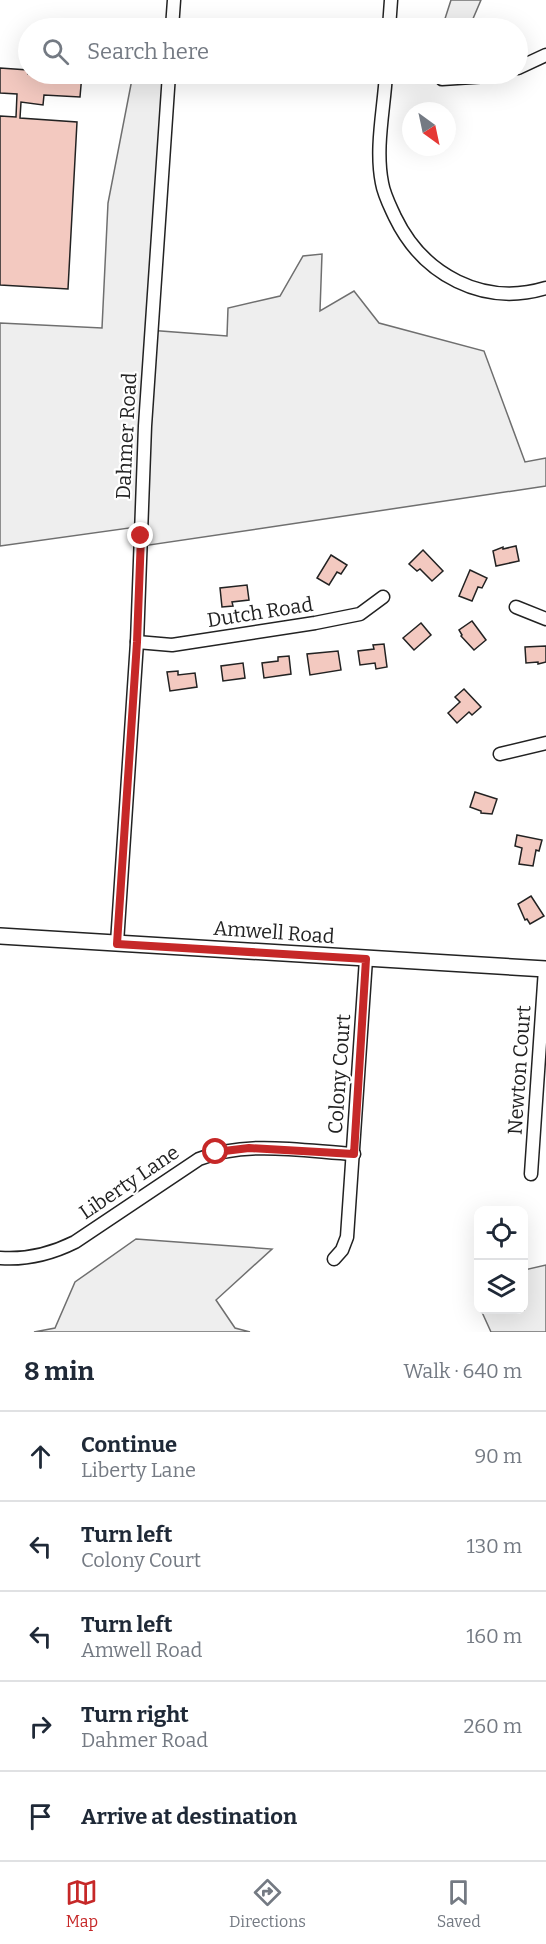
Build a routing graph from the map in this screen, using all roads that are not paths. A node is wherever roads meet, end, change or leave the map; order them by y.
1 (174, 0) edge
2 (391, 0) edge
3 (173, 18) edge
4 (390, 18) edge
5 (546, 55) edge
6 (528, 63) edge
7 (168, 84) edge
8 (385, 84) edge
9 (546, 288) edge
10 (383, 597) dead end
11 (516, 607) dead end
12 (546, 619) edge
13 (137, 642) junction
14 (546, 743) edge
15 (500, 754) dead end
16 (0, 936) edge
17 (117, 944) junction
18 (366, 959) junction
19 (545, 969) edge
20 (354, 1154) junction
21 (531, 1174) dead end
22 (0, 1258) edge
23 (334, 1258) dead end

1 - 3 street
2 - 4 street
5 - 6 street
7 - 13 street, Dahmer Road
8 - 9 street
10 - 13 street, Dutch Road
11 - 12 street
13 - 17 street, Dahmer Road
14 - 15 street
16 - 17 main road, Amwell Road
17 - 18 main road, Amwell Road
18 - 19 main road, Amwell Road
18 - 20 street, Colony Court
19 - 21 street, Newton Court
20 - 22 street, Liberty Lane
20 - 23 street, Colony Court

